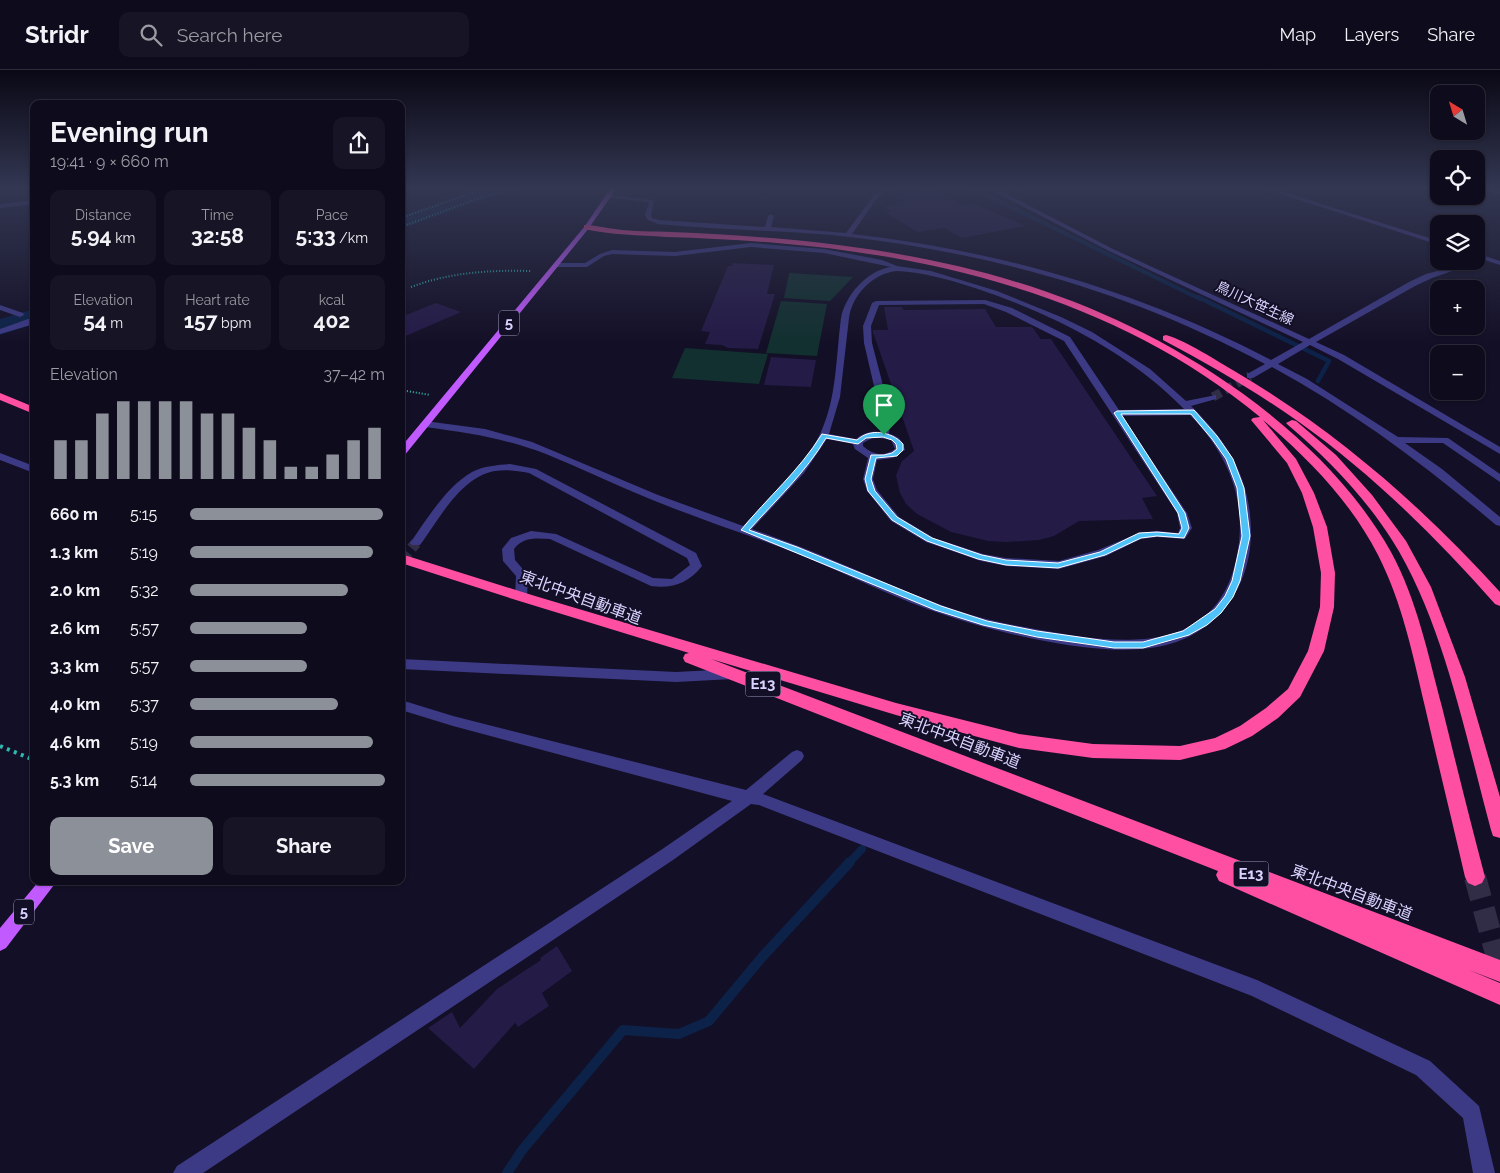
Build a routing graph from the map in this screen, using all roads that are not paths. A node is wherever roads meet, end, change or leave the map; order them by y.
1 (576, 240) edge
2 (764, 240) edge
3 (830, 240) edge
4 (886, 240) edge
5 (1092, 240) edge
6 (1500, 255) edge
7 (1486, 258) joint
8 (1500, 263) edge
9 (556, 265) junction
10 (901, 269) junction
11 (1448, 270) edge
12 (0, 307) edge
13 (20, 315) dead end
14 (30, 321) edge
15 (1138, 324) dead end
16 (0, 332) edge
17 (1155, 332) dead end
18 (1310, 342) junction
19 (1187, 348) junction
20 (1273, 363) junction
21 (1210, 375) junction
22 (1250, 376) tunnel mouth
23 (0, 396) edge
24 (1213, 397) tunnel mouth
25 (1189, 408) junction
26 (30, 409) edge
27 (1117, 413) junction
28 (425, 424) junction
29 (884, 435) junction
30 (824, 436) junction
31 (1398, 440) junction
32 (858, 442) junction
33 (405, 449) edge
34 (1500, 451) edge
35 (0, 456) edge
36 (873, 456) junction
37 (30, 468) edge
38 (1500, 478) edge
39 (1500, 523) edge
40 (745, 530) junction
41 (416, 543) tunnel mouth
42 (405, 559) edge
43 (521, 597) junction
44 (1500, 601) edge
45 (405, 664) edge
46 (735, 674) junction
47 (405, 706) edge
48 (797, 756) dead end
49 (1002, 778) junction
50 (749, 797) junction
51 (1500, 830) edge
52 (1475, 876) tunnel mouth
53 (46, 885) edge
54 (0, 942) edge
55 (1500, 971) edge
56 (1500, 994) edge
57 (184, 1173) edge
58 (1484, 1173) edge

1 - 9 main road, 5
2 - 21 highway
3 - 15 highway
4 - 20 street
5 - 18 street, 鳥川大笹生線
6 - 7 street
7 - 8 street
9 - 10 street
9 - 28 main road, 5
10 - 25 street
10 - 30 street
11 - 18 street
12 - 13 street
14 - 16 street
17 - 19 highway
18 - 20 street
18 - 34 street, 鳥川大笹生線
19 - 44 highway
19 - 51 highway
20 - 22 street
20 - 31 street
21 - 43 highway
21 - 52 highway
23 - 26 highway
24 - 25 street
25 - 27 street
25 - 40 street
27 - 29 street
27 - 36 street
28 - 33 main road, 5
28 - 40 street
29 - 32 street
29 - 36 street
30 - 32 street
30 - 40 street
31 - 38 street
31 - 39 street
32 - 36 street
35 - 37 street
41 - 43 street
42 - 43 highway, 東北中央自動車道 / E13
43 - 46 highway, 東北中央自動車道 / E13
45 - 46 street
46 - 49 highway, 東北中央自動車道 / E13
47 - 50 street
48 - 50 street
49 - 55 highway, 東北中央自動車道 / E13
49 - 56 highway
50 - 57 street
50 - 58 street
53 - 54 main road, 5

